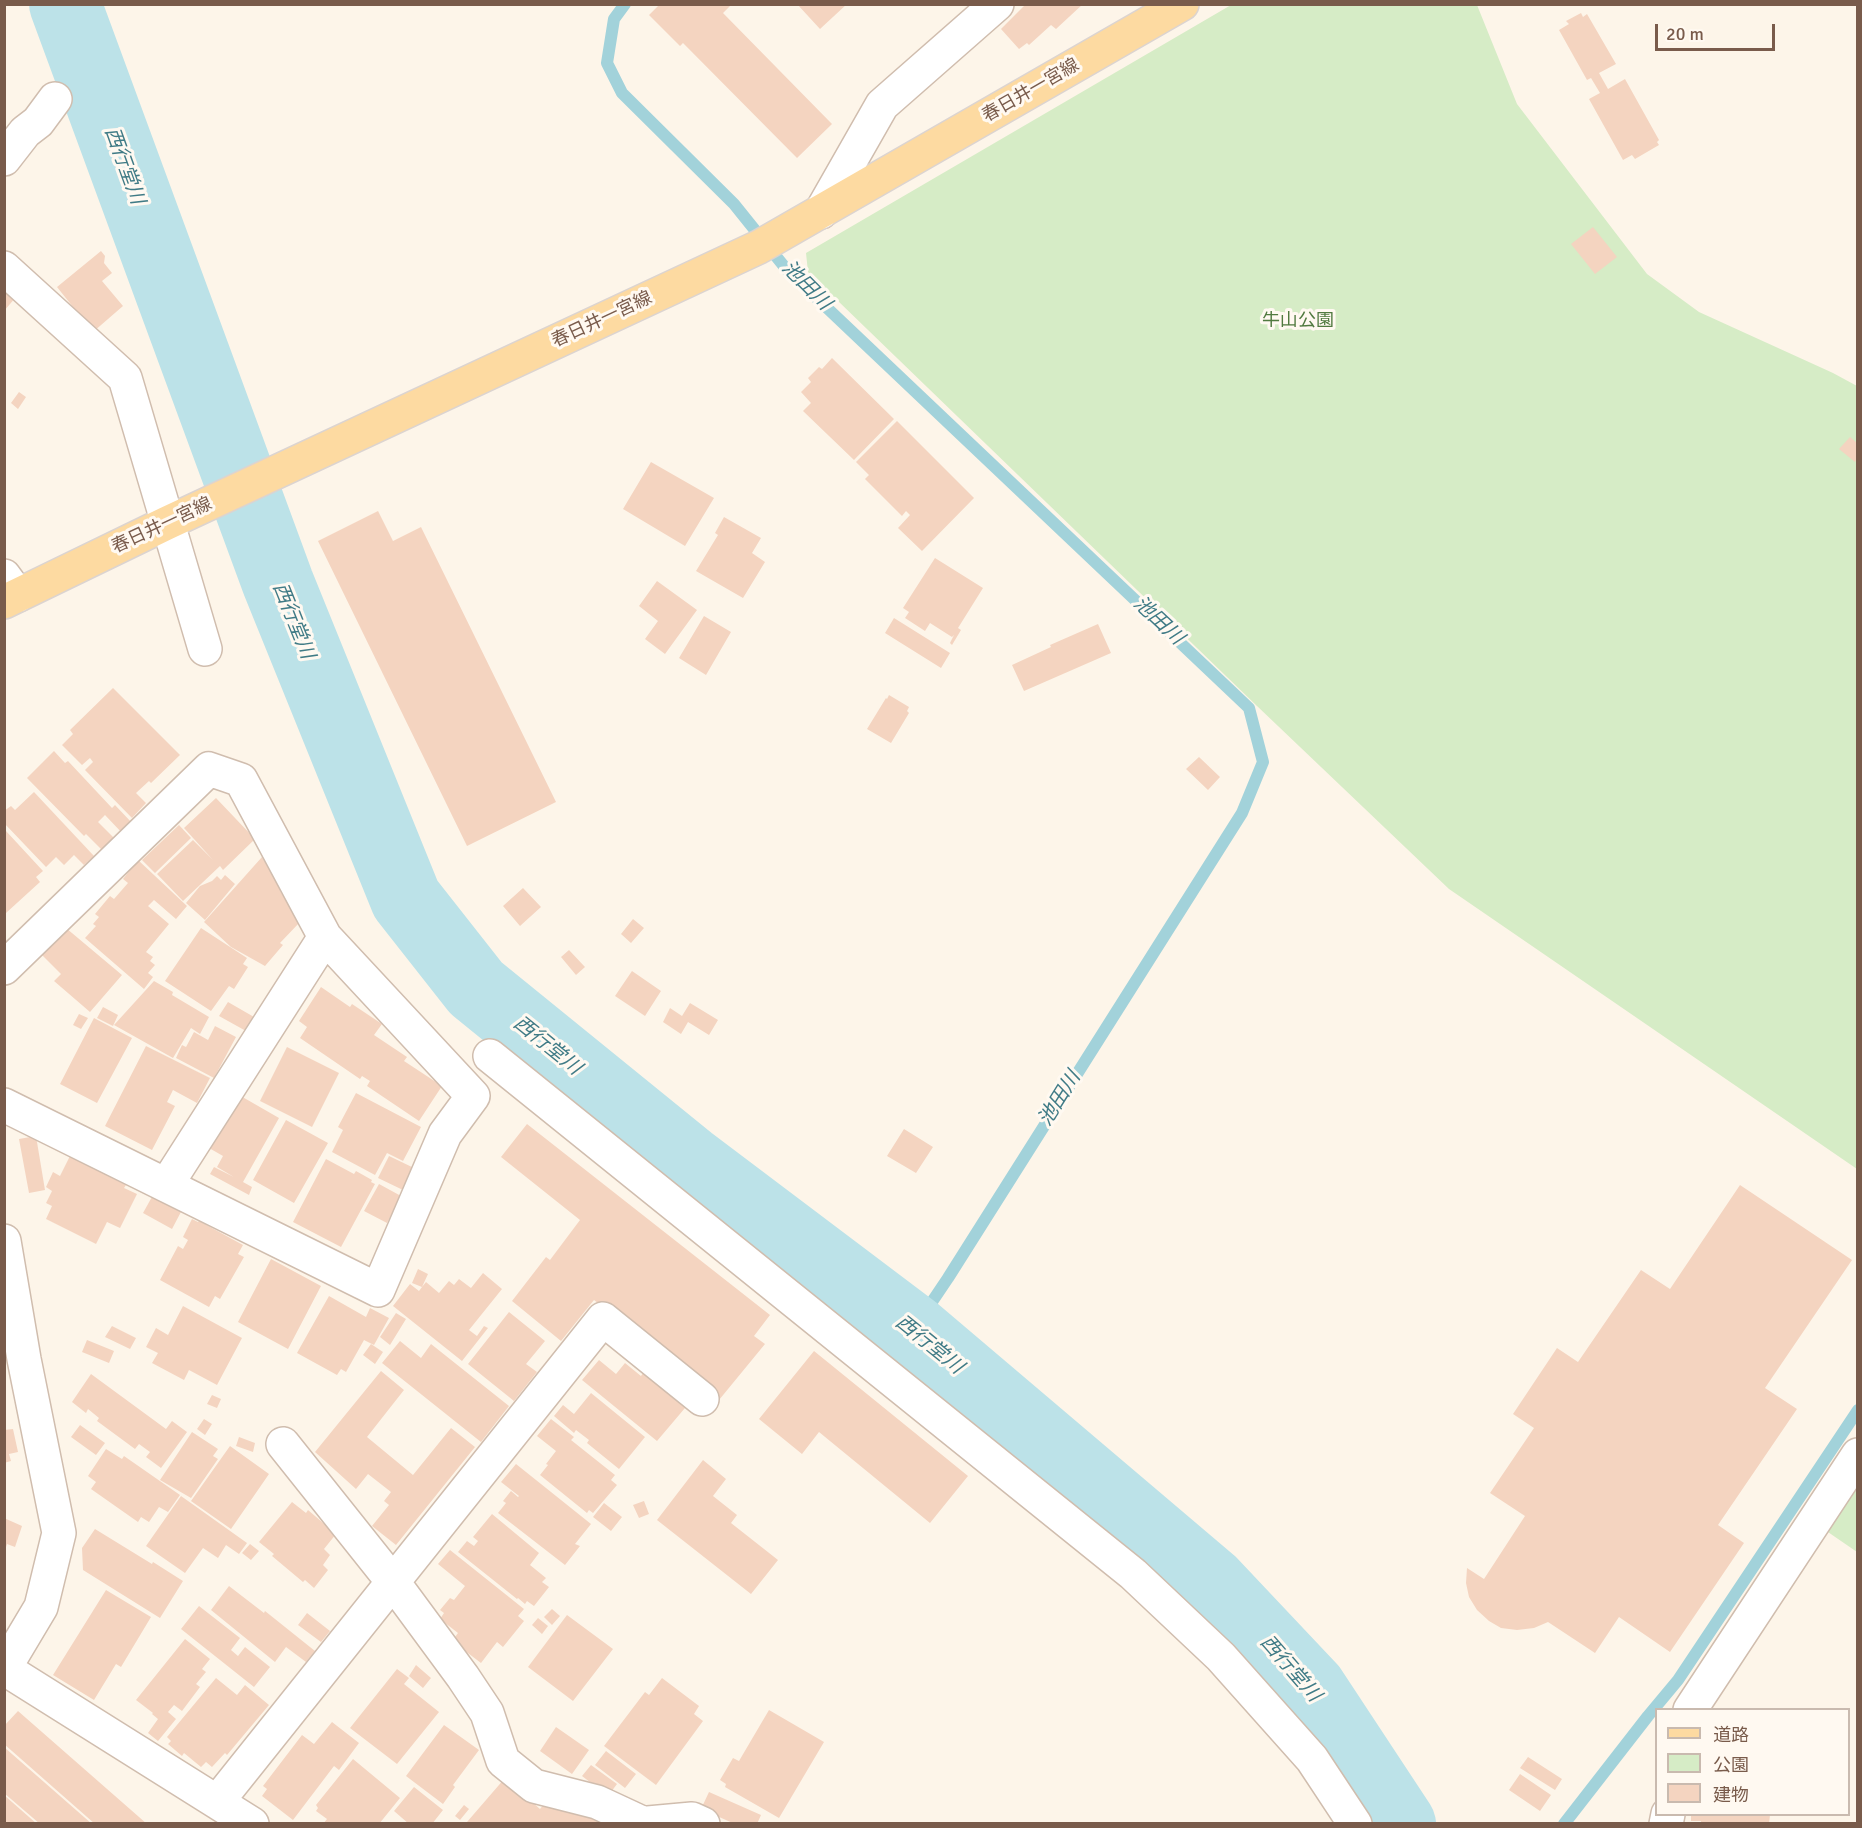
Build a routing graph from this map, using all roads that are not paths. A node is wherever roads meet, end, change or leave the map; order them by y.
1 (997, 4) edge
2 (1182, 4) edge
3 (55, 99) dead end
4 (4, 159) edge
5 (810, 218) junction
6 (4, 268) edge
7 (177, 519) junction
8 (9, 591) edge
9 (205, 649) dead end
10 (325, 937) junction
11 (4, 968) edge
12 (490, 1056) dead end
13 (4, 1105) edge
14 (166, 1184) junction
15 (4, 1241) edge
16 (14, 1362) edge
17 (702, 1400) dead end
18 (283, 1444) dead end
19 (1857, 1455) edge
20 (393, 1582) junction
21 (5, 1669) edge
22 (1691, 1708) edge
23 (217, 1802) junction
24 (639, 1823) edge
25 (252, 1824) edge
26 (703, 1824) edge
27 (1355, 1824) edge

1 - 5 street
2 - 5 main road, 春日井一宮線
3 - 4 street
5 - 7 main road, 春日井一宮線
6 - 7 street
7 - 8 main road, 春日井一宮線
7 - 9 street
10 - 11 street
10 - 14 street
10 - 14 street
12 - 27 street
13 - 14 street
15 - 16 street
16 - 21 street
17 - 20 street
18 - 20 street
19 - 22 street
20 - 23 street
20 - 24 street
21 - 23 street
23 - 25 street
24 - 26 street

